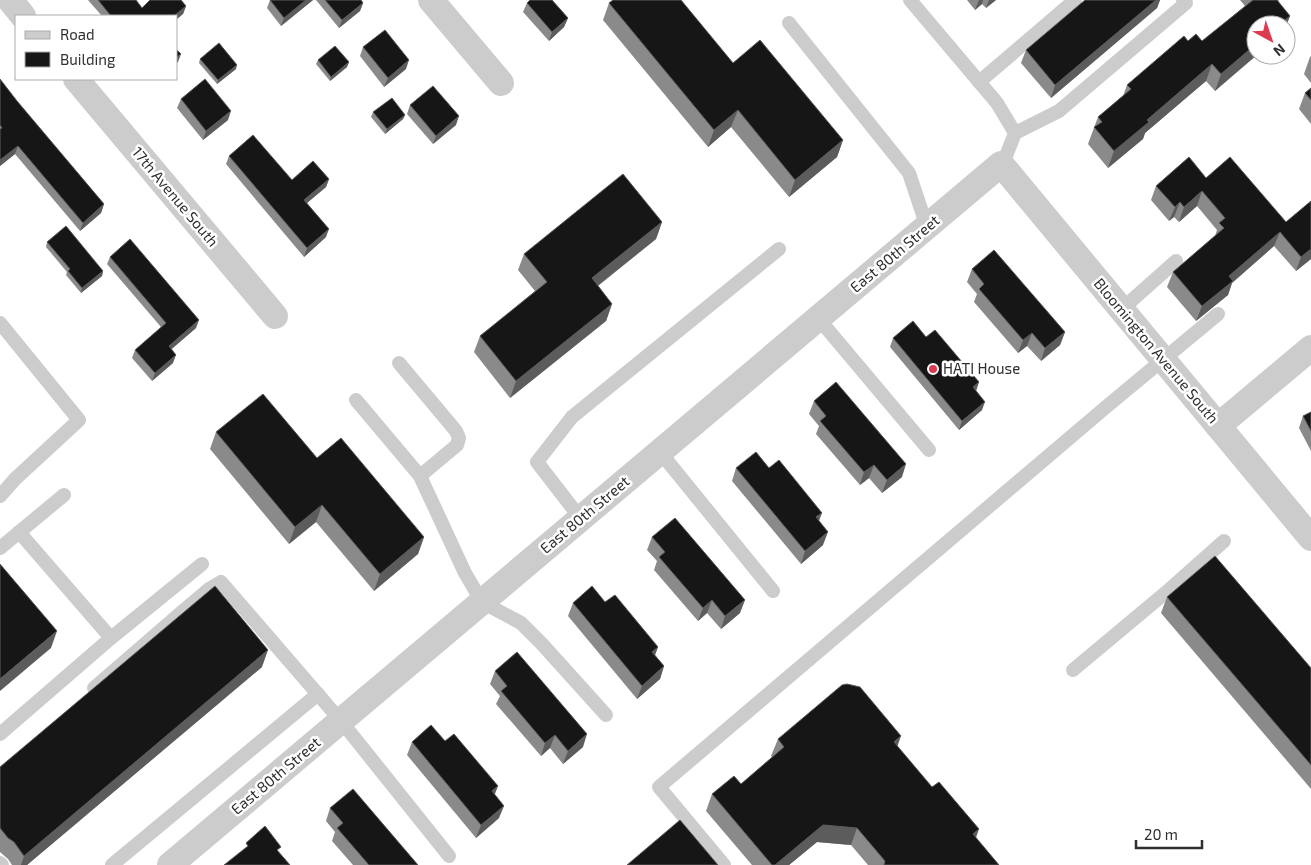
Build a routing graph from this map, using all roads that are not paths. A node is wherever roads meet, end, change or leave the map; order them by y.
1 (10, 0) edge
2 (431, 0) edge
3 (910, 0) edge
4 (1075, 0) edge
5 (1183, 0) edge
6 (22, 15) edge
7 (789, 23) dead end
8 (77, 80) edge
9 (979, 82) junction
10 (501, 84) dead end
11 (1014, 133) junction
12 (1001, 164) junction
13 (927, 227) junction
14 (779, 249) dead end
15 (1176, 261) dead end
16 (1122, 310) junction
17 (1218, 314) dead end
18 (275, 316) dead end
19 (818, 318) junction
20 (0, 323) edge
21 (1311, 348) edge
22 (1163, 360) junction
23 (399, 363) dead end
24 (356, 400) dead end
25 (1218, 426) junction
26 (930, 450) dead end
27 (660, 452) junction
28 (420, 476) junction
29 (64, 495) dead end
30 (0, 496) edge
31 (581, 519) junction
32 (19, 532) junction
33 (1311, 538) edge
34 (1224, 541) dead end
35 (0, 548) edge
36 (202, 564) dead end
37 (773, 591) dead end
38 (482, 602) junction
39 (111, 638) junction
40 (1073, 670) dead end
41 (318, 694) junction
42 (81, 699) edge
43 (606, 716) dead end
44 (341, 721) junction
45 (0, 734) edge
46 (449, 856) dead end
47 (112, 865) edge
48 (170, 865) edge
49 (724, 865) edge

1 - 6 street
2 - 10 street
3 - 9 lane
4 - 9 lane
5 - 11 lane
7 - 13 lane
8 - 18 street, 17th Avenue South
9 - 11 lane
11 - 12 lane
12 - 13 street, East 80th Street
12 - 16 street, Bloomington Avenue South
13 - 19 street, East 80th Street
14 - 31 lane
15 - 16 lane
16 - 22 street, Bloomington Avenue South
17 - 22 lane
19 - 26 lane
19 - 27 street, East 80th Street
20 - 30 lane
21 - 25 street
22 - 25 street, Bloomington Avenue South
22 - 49 lane
23 - 28 lane
24 - 28 lane
25 - 33 street, Bloomington Avenue South
27 - 31 street, East 80th Street
27 - 37 lane
28 - 38 lane
29 - 32 lane
31 - 38 street, East 80th Street
32 - 35 lane
32 - 39 lane
34 - 40 lane
36 - 39 lane
38 - 43 lane
38 - 44 street, East 80th Street
39 - 45 lane
41 - 42 lane
41 - 44 lane
41 - 47 lane
44 - 46 lane
44 - 48 street, East 80th Street

